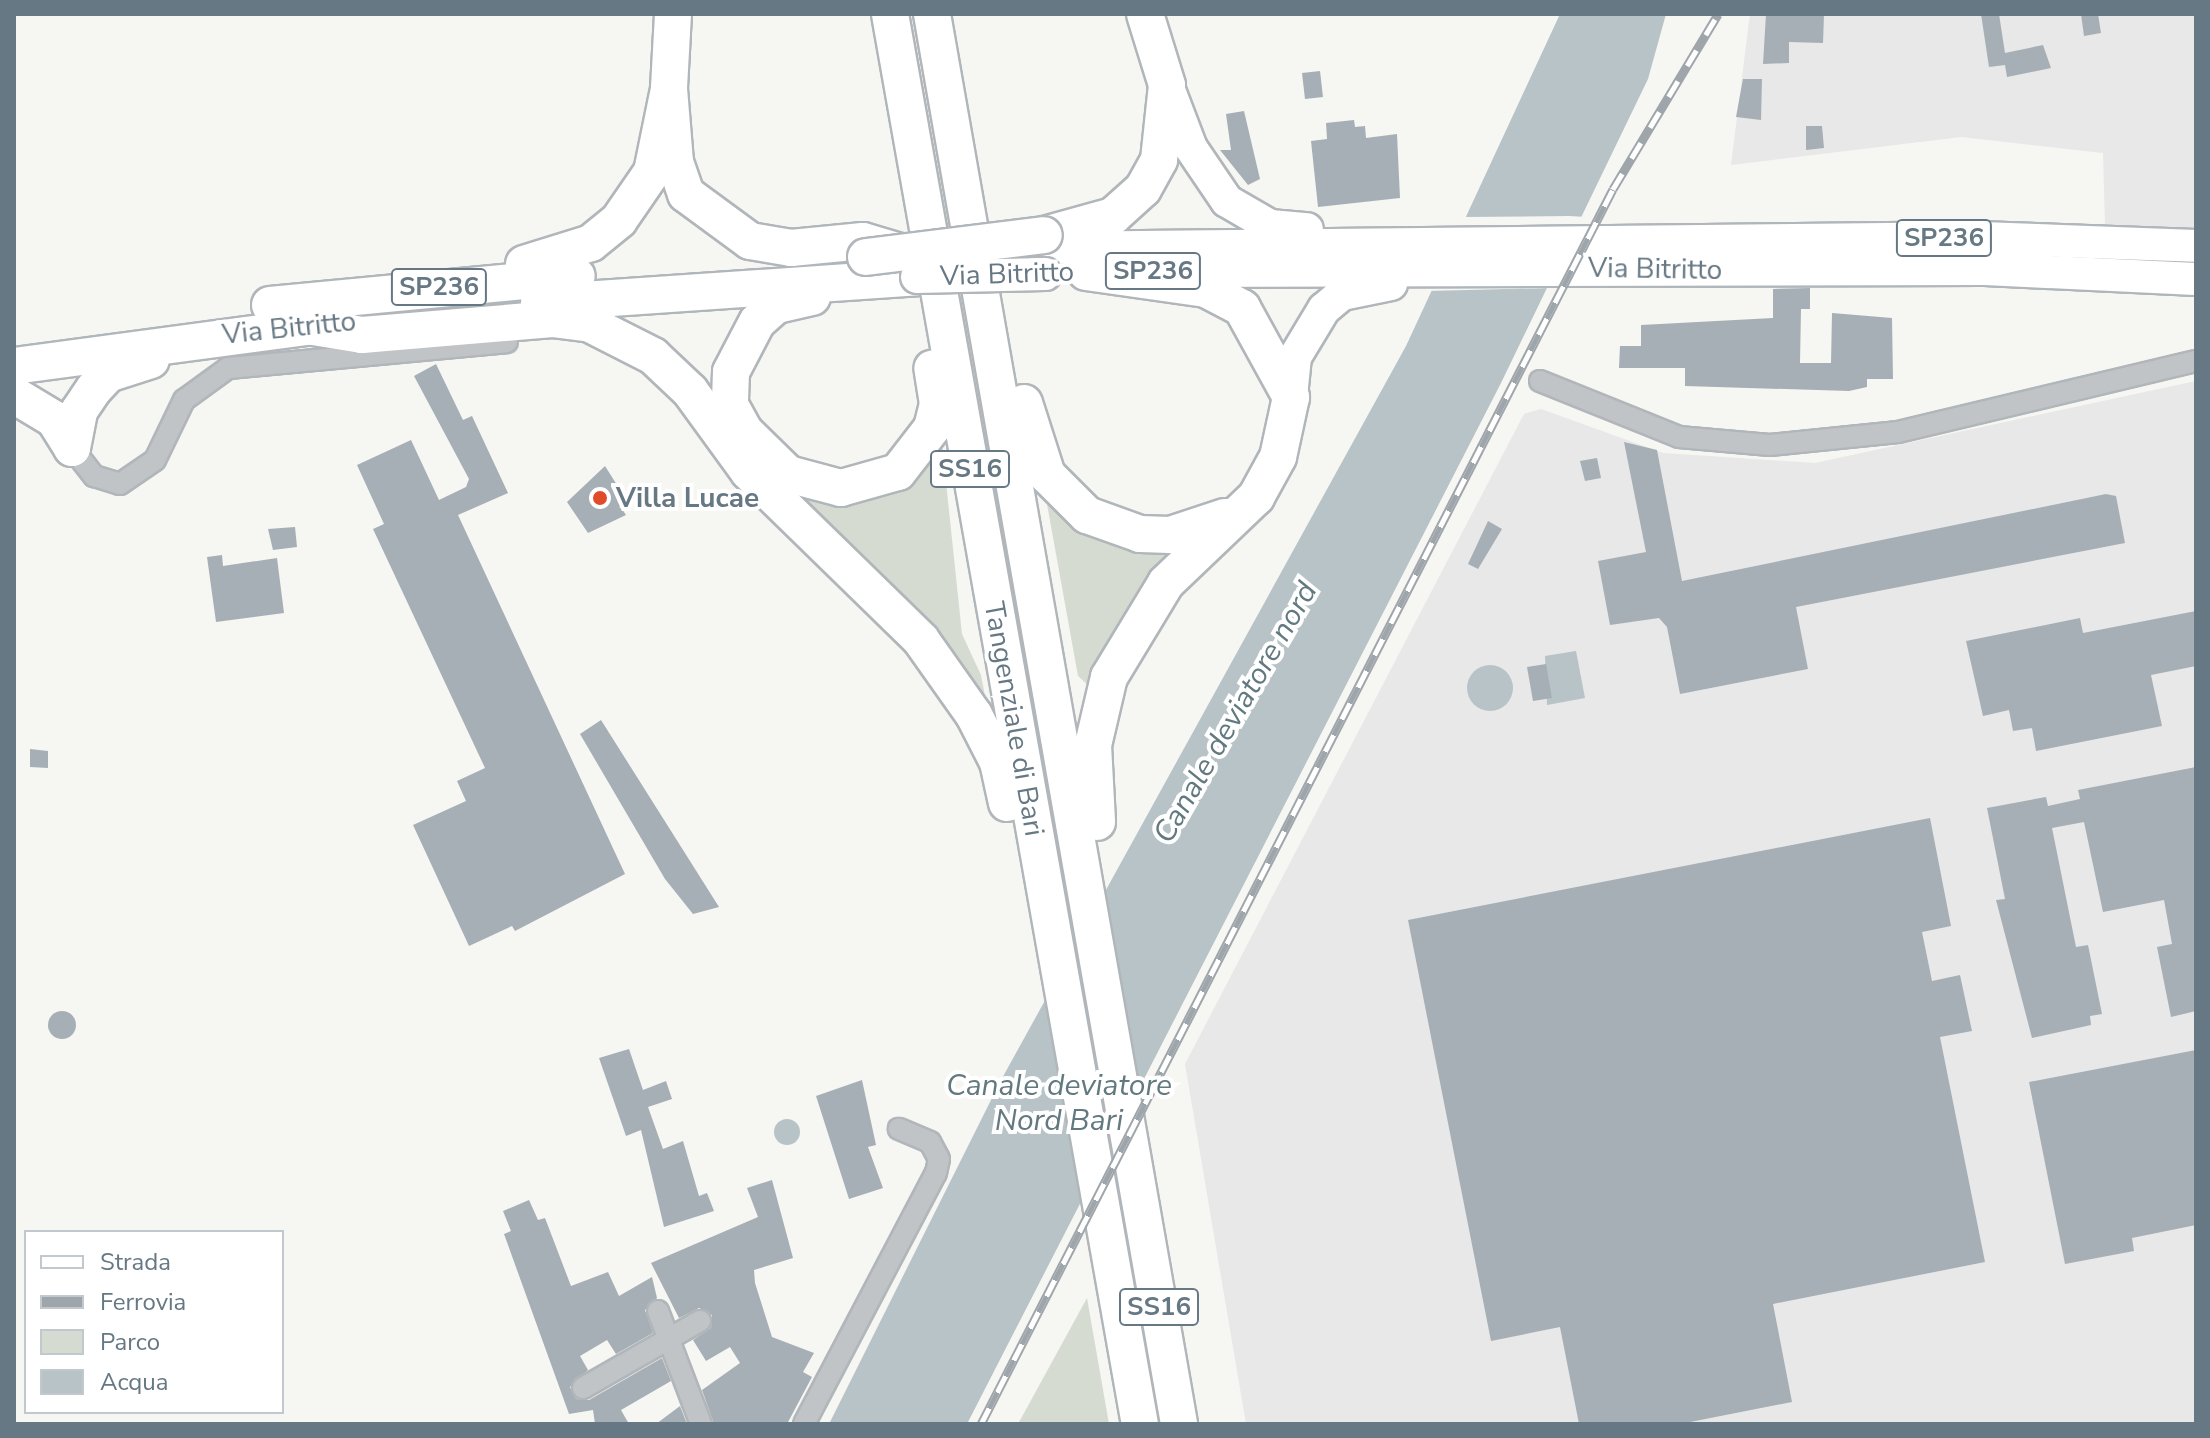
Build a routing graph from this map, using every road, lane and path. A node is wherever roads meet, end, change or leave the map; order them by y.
1 (673, 14) edge
2 (869, 14) edge
3 (890, 14) edge
4 (932, 14) edge
5 (955, 14) edge
6 (1145, 14) edge
7 (1167, 85) junction
8 (669, 89) junction
9 (909, 122) junction
10 (968, 212) junction
11 (2196, 246) edge
12 (1045, 252) junction
13 (1693, 255) junction
14 (1258, 258) junction
15 (867, 268) junction
16 (927, 268) junction
17 (1086, 272) junction
18 (2196, 279) edge
19 (987, 316) junction
20 (259, 318) junction
21 (307, 326) junction
22 (14, 341) edge
23 (507, 342) dead end
24 (2196, 361) edge
25 (14, 366) edge
26 (1540, 381) dead end
27 (14, 395) edge
28 (1291, 397) junction
29 (72, 448) junction
30 (1234, 514) junction
31 (1096, 882) junction
32 (1050, 925) junction
33 (899, 1129) dead end
34 (658, 1311) dead end
35 (700, 1321) dead end
36 (670, 1337) junction
37 (583, 1388) dead end
38 (701, 1424) edge
39 (804, 1424) edge
40 (1140, 1424) edge
41 (1179, 1424) edge

1 - 8 highway
2 - 9 highway
3 - 9 highway, Tangenziale di Bari / SS16
4 - 10 highway, Tangenziale di Bari / SS16
5 - 10 highway
6 - 7 highway
7 - 12 highway
7 - 13 main road
8 - 16 highway
8 - 20 highway
9 - 16 highway, Tangenziale di Bari / SS16
10 - 19 highway, Tangenziale di Bari / SS16
11 - 13 main road, Via Bitritto / SP236
12 - 14 main road, Via Bitritto / SP236
12 - 16 highway, bridge
12 - 17 main road, Via Bitritto / SP236
13 - 14 main road, Via Bitritto / SP236
13 - 18 main road, Via Bitritto / SP236
13 - 28 main road
14 - 17 main road, Via Bitritto / SP236
15 - 16 highway, Via Bitritto / SP236, bridge
15 - 20 highway, Via Bitritto / SP236
15 - 21 highway, Via Bitritto / SP236
16 - 16 highway
16 - 32 highway, Tangenziale di Bari / SS16
17 - 28 highway
19 - 30 highway
19 - 31 highway, Tangenziale di Bari / SS16
20 - 21 highway, Via Bitritto / SP236
20 - 22 highway, Via Bitritto / SP236
20 - 25 highway, Via Bitritto / SP236
20 - 29 highway
21 - 32 highway
23 - 29 street, Via Bitritto
24 - 26 street
27 - 29 highway
28 - 30 highway
30 - 31 highway
31 - 41 highway, SS16
32 - 40 highway, Tangenziale di Bari / SS16
33 - 39 street
34 - 36 street
35 - 36 street
36 - 37 street
36 - 38 street

